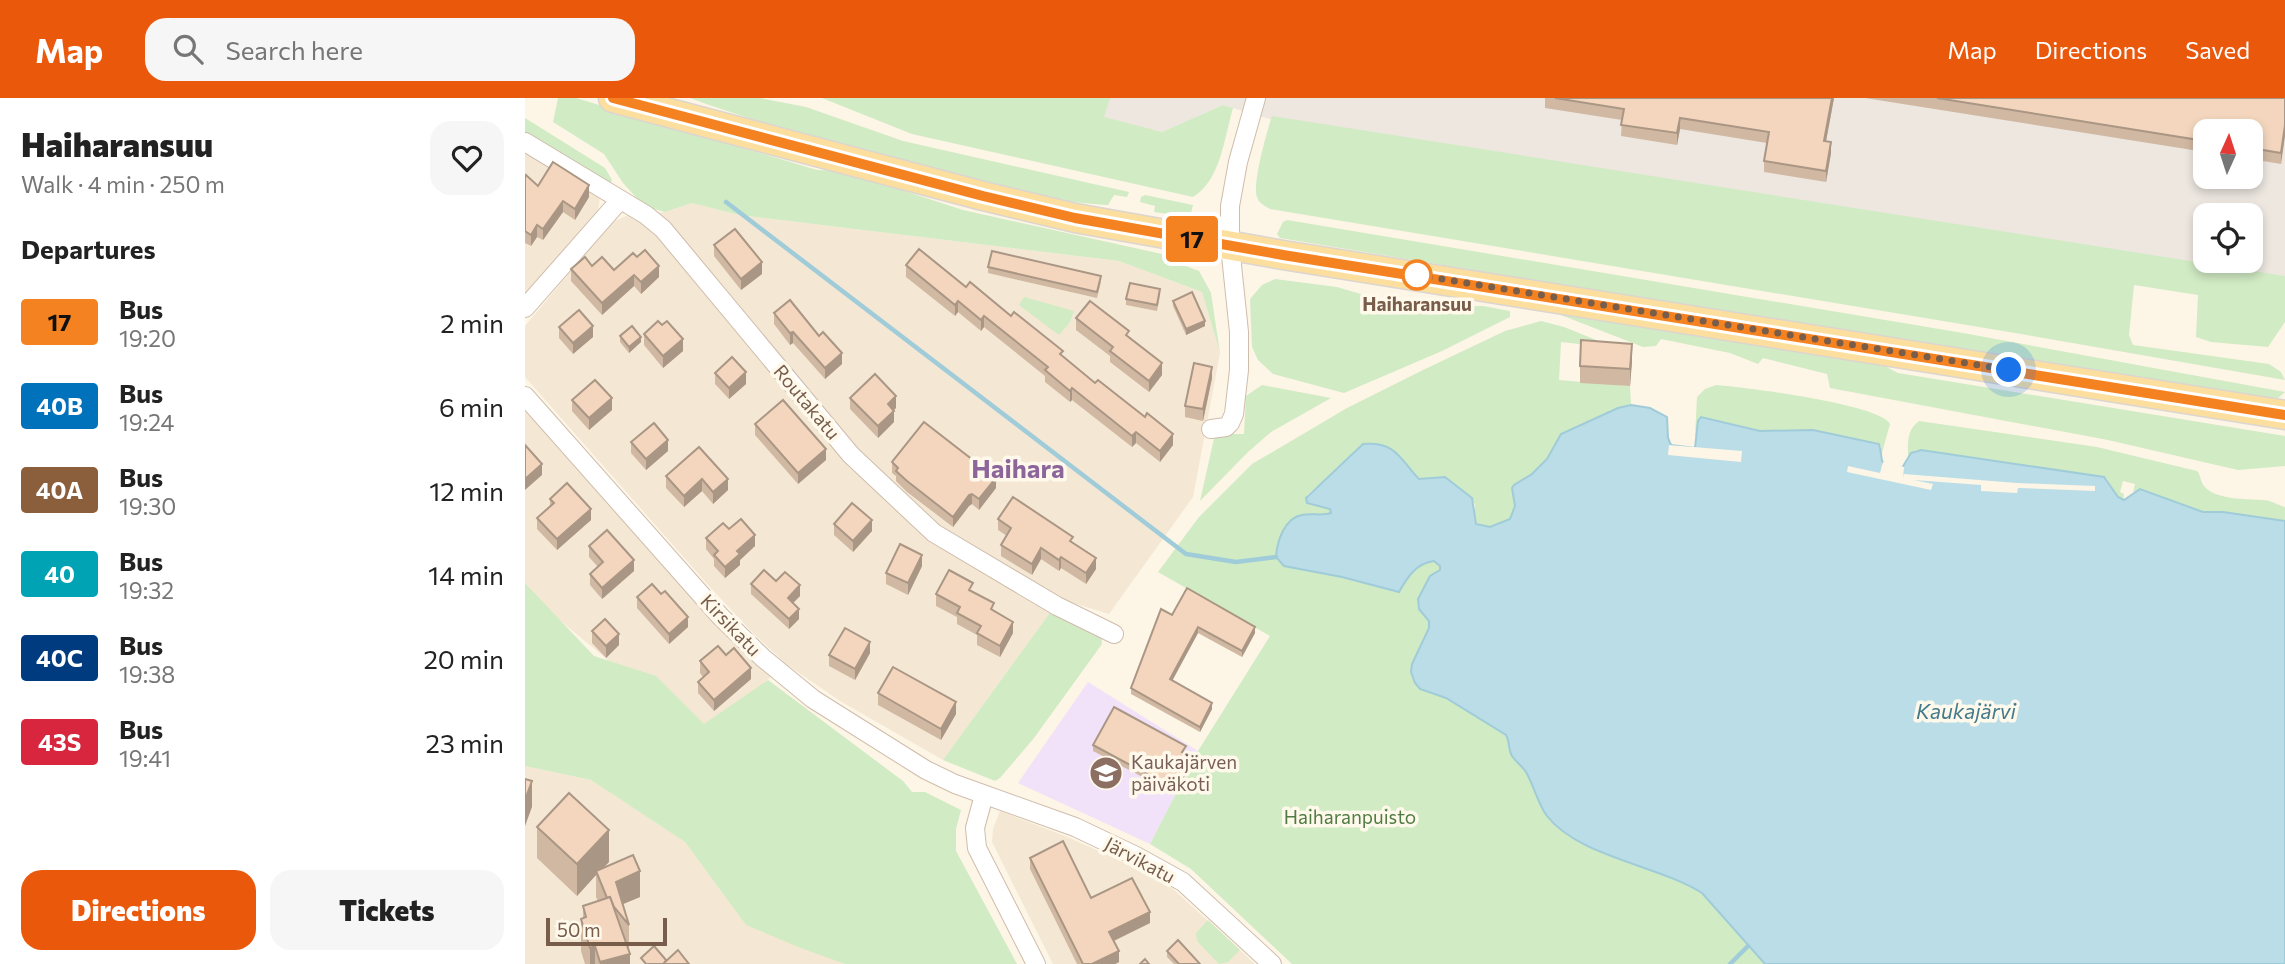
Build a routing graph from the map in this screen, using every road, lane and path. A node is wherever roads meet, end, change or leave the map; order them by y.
1 (613, 98) edge
2 (666, 98) edge
3 (1256, 98) edge
4 (773, 139) junction
5 (525, 142) edge
6 (619, 200) junction
7 (1230, 246) junction
8 (525, 308) edge
9 (525, 396) edge
10 (2285, 415) edge
11 (1211, 429) dead end
12 (1114, 634) dead end
13 (984, 794) junction
14 (1037, 964) edge
15 (1272, 964) edge

1 - 4 main road
2 - 4 main road
3 - 7 street
4 - 7 main road
5 - 6 street, Routakatu
6 - 8 street
6 - 12 street, Routakatu
7 - 10 main road
7 - 11 street
9 - 13 street, Kirsikatu
13 - 14 street
13 - 15 street, Järvikatu

